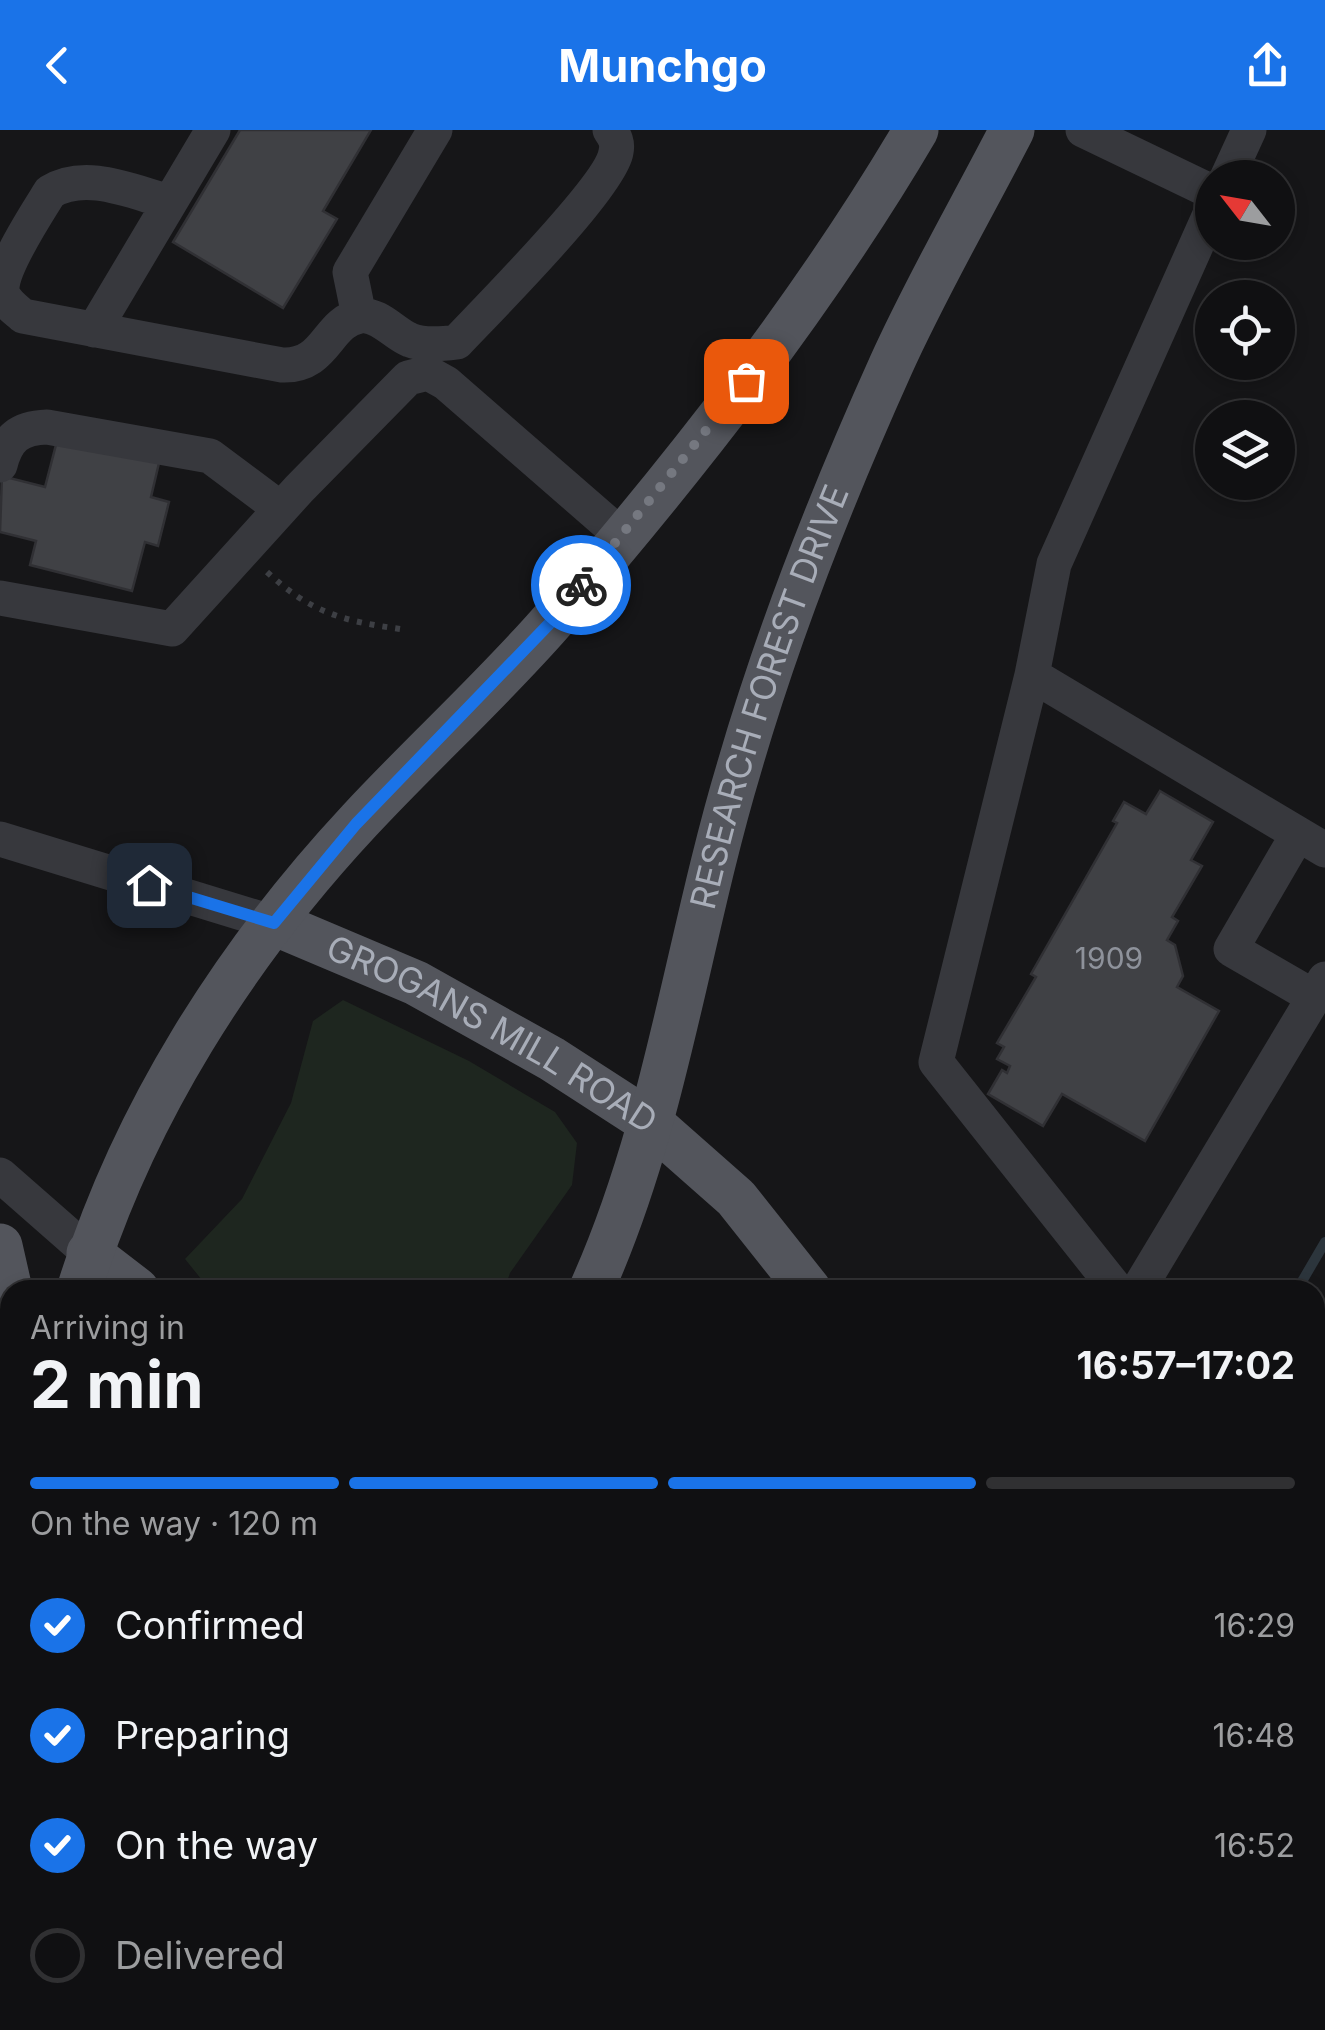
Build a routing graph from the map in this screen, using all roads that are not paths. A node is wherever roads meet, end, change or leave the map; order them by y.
1 (212, 130) edge
2 (435, 130) edge
3 (610, 130) edge
4 (916, 130) edge
5 (1012, 130) edge
6 (1082, 130) edge
7 (1248, 130) edge
8 (1235, 160) edge
9 (1195, 184) edge
10 (170, 202) junction
11 (1195, 248) edge
12 (359, 316) junction
13 (94, 330) junction
14 (432, 358) junction
15 (0, 465) edge
16 (281, 509) junction
17 (622, 536) junction
18 (0, 598) edge
19 (1032, 675) junction
20 (0, 839) edge
21 (1312, 842) edge
22 (274, 923) junction
23 (1320, 988) edge
24 (651, 1123) junction
25 (0, 1175) edge
26 (0, 1246) edge
27 (84, 1272) edge
28 (8, 1280) edge
29 (595, 1280) edge
30 (801, 1280) edge
31 (1109, 1280) edge
32 (1144, 1280) edge

1 - 10 street
2 - 12 street
3 - 14 street
4 - 17 main road
5 - 24 main road, RESEARCH FOREST DRIVE
6 - 9 street
7 - 8 street
10 - 13 street
10 - 13 street
11 - 19 street
12 - 13 street
12 - 14 street
14 - 16 street
14 - 17 street
15 - 16 street
16 - 18 street
17 - 22 main road
19 - 21 street
19 - 31 street
20 - 22 street, GROGANS MILL ROAD
21 - 23 street
22 - 24 main road, GROGANS MILL ROAD
22 - 27 main road
23 - 32 street
24 - 29 main road, RESEARCH FOREST DRIVE
24 - 30 main road, GROGANS MILL ROAD
25 - 27 street
26 - 28 main road

